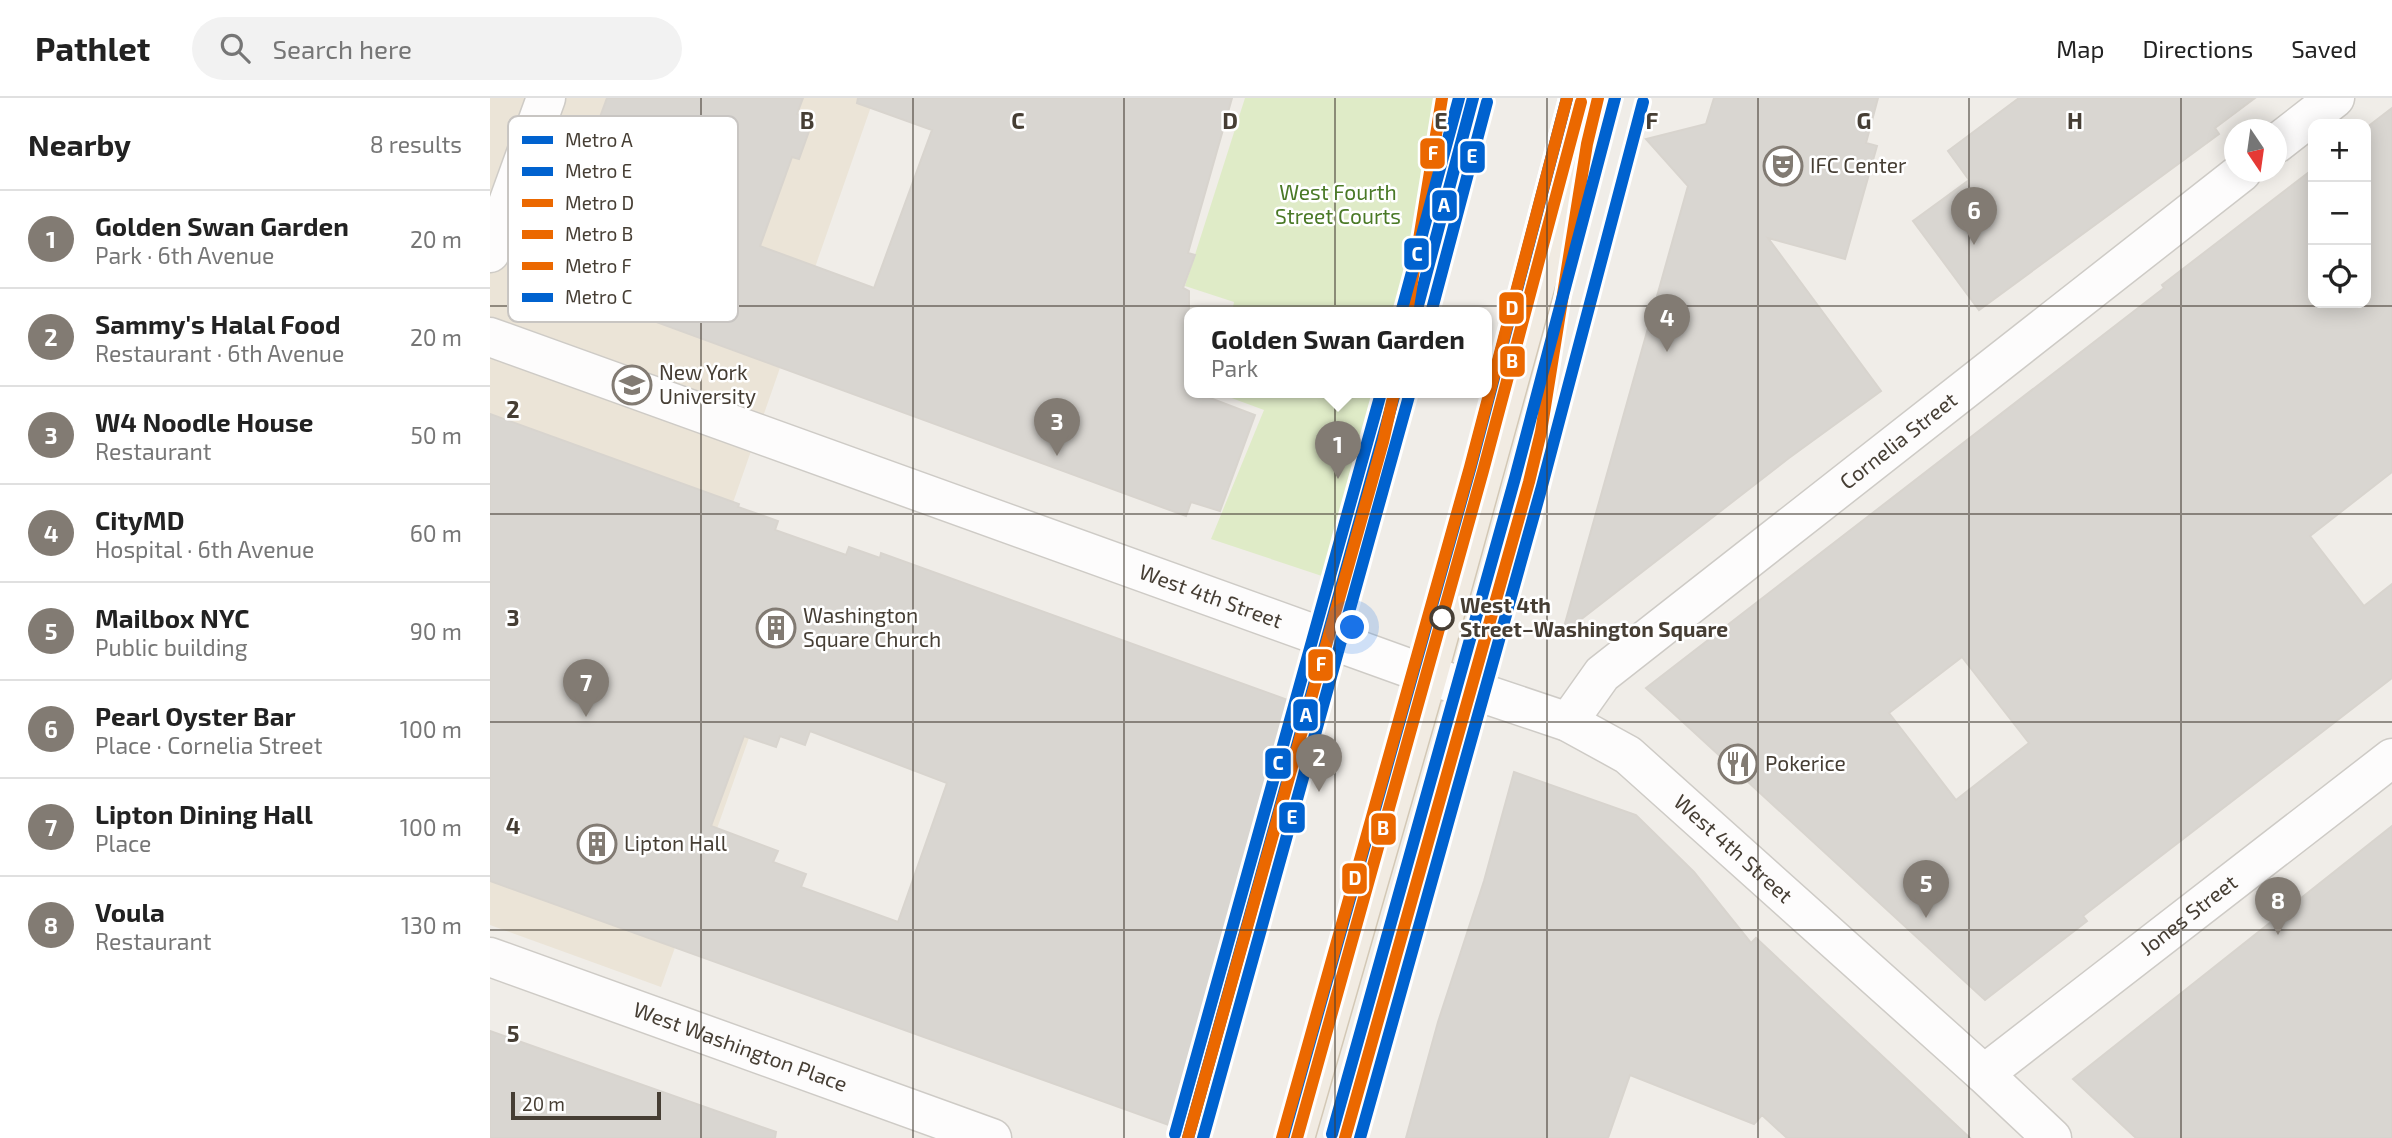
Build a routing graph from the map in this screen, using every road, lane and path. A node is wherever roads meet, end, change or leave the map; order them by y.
1 (546, 98) edge
2 (1587, 98) edge
3 (2335, 98) edge
4 (539, 116) edge
5 (2287, 136) edge
6 (2229, 182) edge
7 (508, 203) edge
8 (490, 253) edge
9 (490, 337) edge
10 (1428, 675) junction
11 (1568, 722) junction
12 (2392, 758) edge
13 (490, 957) edge
14 (1984, 1074) junction
15 (992, 1138) edge
16 (1295, 1138) edge
17 (2052, 1138) edge

1 - 4 street
2 - 10 main road
3 - 5 street
6 - 11 street, Cornelia Street
7 - 8 street
9 - 10 street, West 4th Street
10 - 11 street, West 4th Street
10 - 16 main road
11 - 14 street, West 4th Street
12 - 14 street, Jones Street
13 - 15 street, West Washington Place
14 - 17 street, West 4th Street

